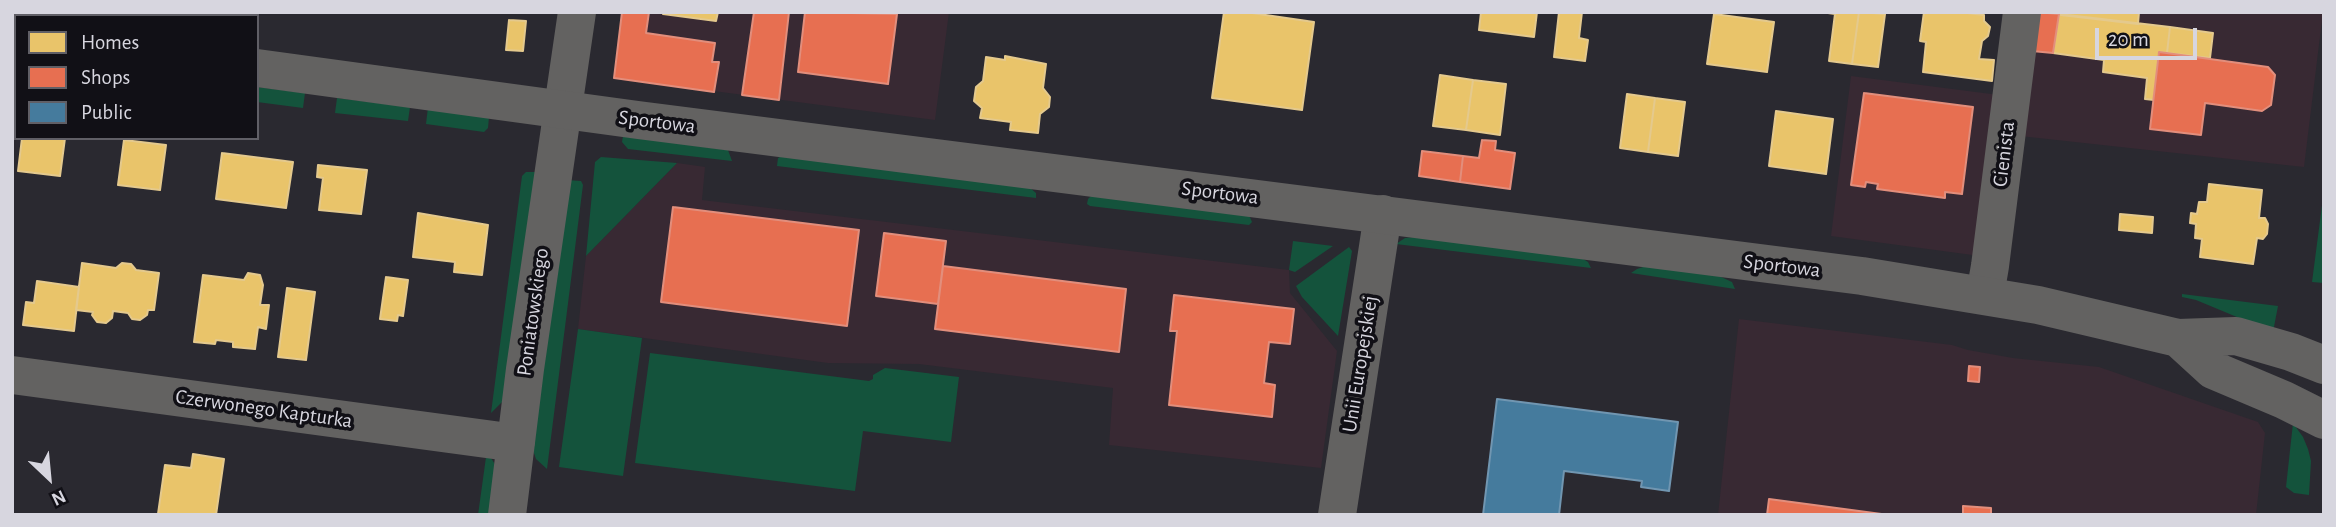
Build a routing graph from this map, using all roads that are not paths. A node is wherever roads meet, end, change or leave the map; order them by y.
1 (577, 12) edge
2 (2022, 12) edge
3 (259, 68) edge
4 (564, 110) junction
5 (1383, 214) junction
6 (1985, 295) junction
7 (2178, 338) junction
8 (2324, 365) edge
9 (12, 375) edge
10 (2324, 420) edge
11 (516, 443) junction
12 (507, 515) edge
13 (1337, 515) edge

1 - 4 street, Poniatowskiego
2 - 6 street, Cienista
3 - 4 street, Sportowa
4 - 5 street, Sportowa
4 - 11 street, Poniatowskiego
5 - 6 street, Sportowa
5 - 13 street, Unii Europejskiej
6 - 7 street, Sportowa
7 - 8 street, Sportowa
7 - 10 street, Sportowa
9 - 11 street, Czerwonego Kapturka
11 - 12 street, Poniatowskiego

